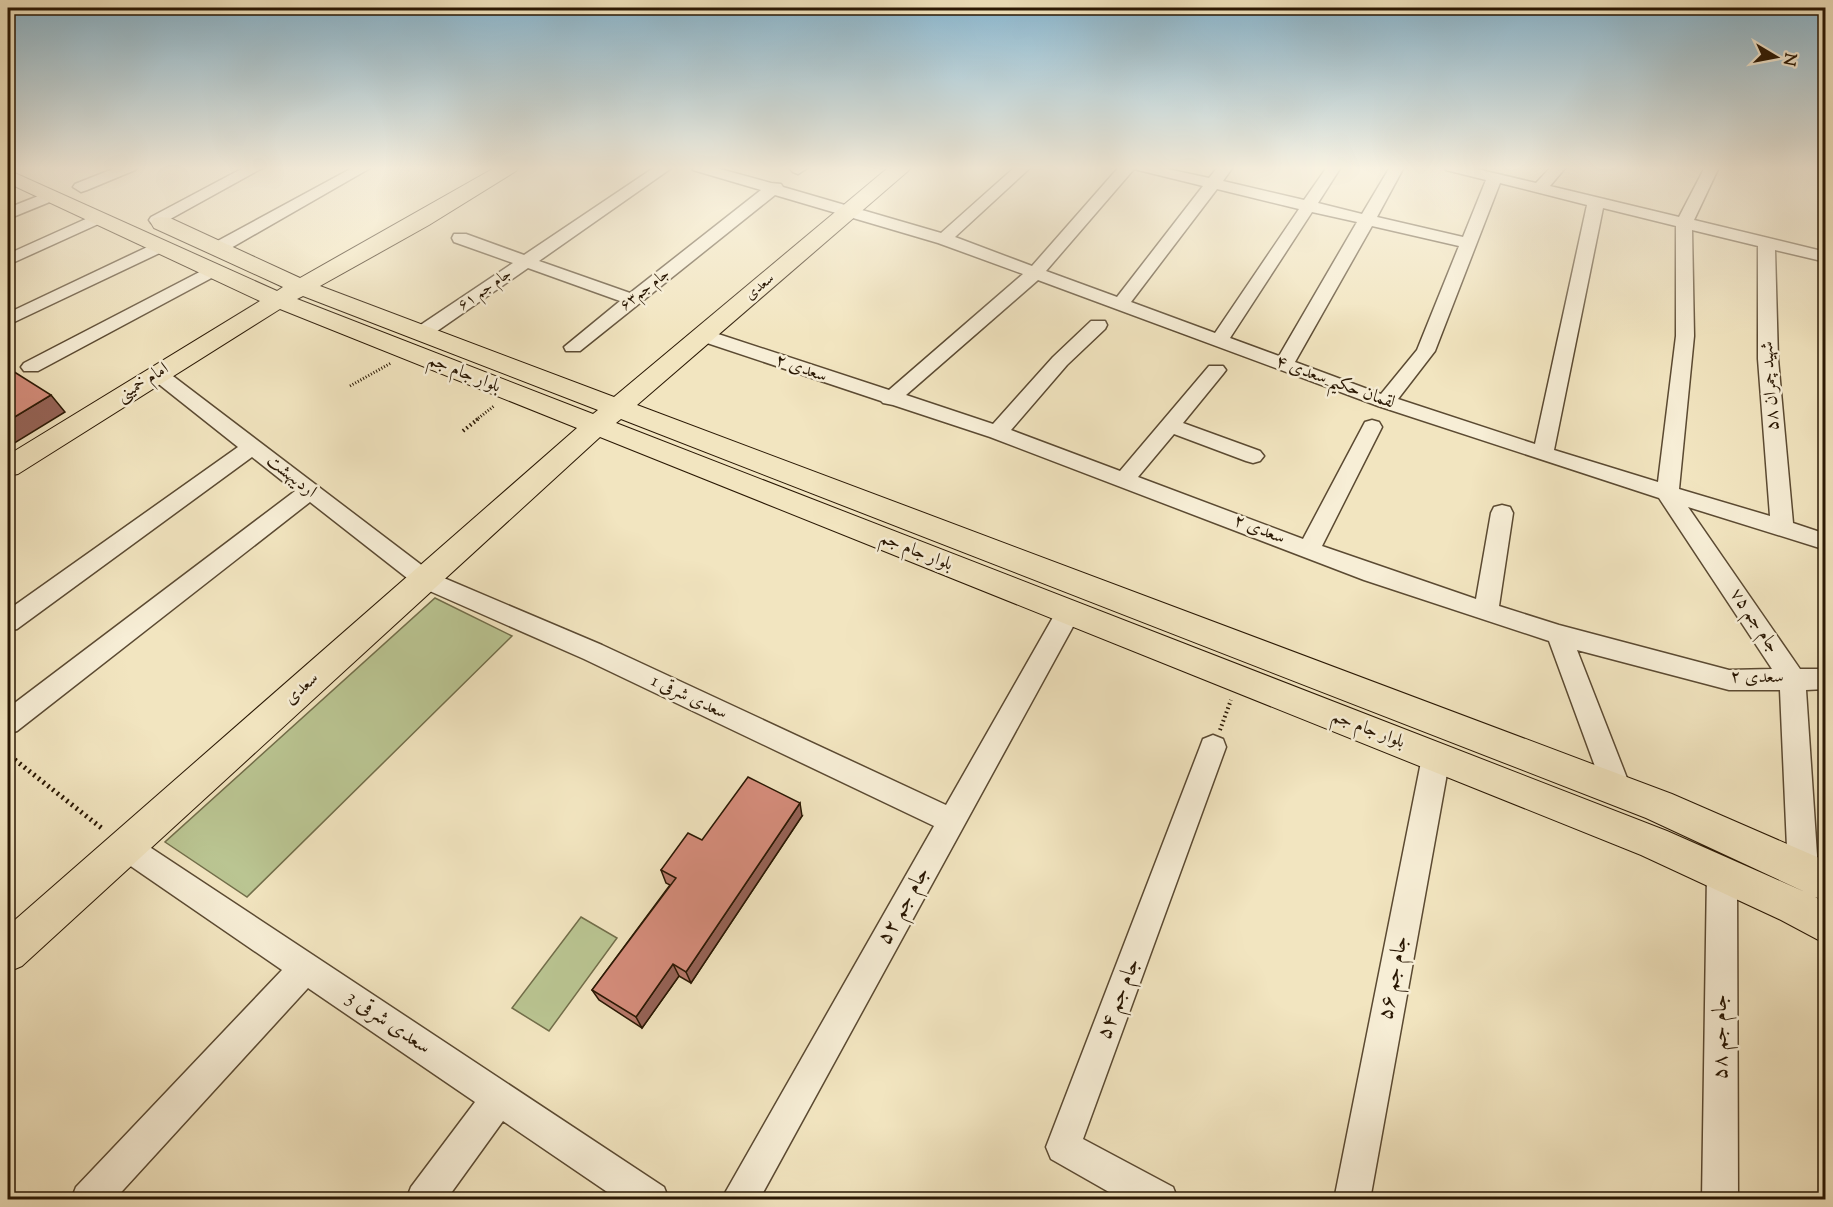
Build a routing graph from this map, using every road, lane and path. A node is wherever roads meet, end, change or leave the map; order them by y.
1 (87, 223) edge
2 (120, 223) edge
3 (143, 223) edge
4 (173, 223) edge
5 (273, 223) edge
6 (415, 223) edge
7 (581, 223) edge
8 (730, 223) edge
9 (834, 223) edge
10 (893, 223) edge
11 (961, 223) edge
12 (1078, 223) edge
13 (1182, 223) edge
14 (1297, 223) edge
15 (1365, 223) edge
16 (1385, 223) edge
17 (1476, 223) edge
18 (1592, 223) edge
19 (1684, 223) edge
20 (1685, 223) edge
21 (159, 233) junction
22 (460, 238) dead end
23 (944, 239) junction
24 (1766, 242) junction
25 (1468, 243) junction
26 (1826, 257) edge
27 (216, 259) junction
28 (8, 260) edge
29 (525, 261) junction
30 (1035, 273) junction
31 (290, 293) junction
32 (633, 300) junction
33 (1120, 304) junction
34 (8, 320) edge
35 (1098, 325) dead end
36 (702, 335) junction
37 (1219, 341) junction
38 (417, 342) junction
39 (573, 347) dead end
40 (1284, 364) junction
41 (31, 367) dead end
42 (1216, 370) dead end
43 (158, 374) junction
44 (350, 386) dead end
45 (510, 392) junction
46 (890, 399) junction
47 (1385, 402) junction
48 (607, 416) junction
49 (1170, 425) junction
50 (1372, 427) dead end
51 (463, 430) dead end
52 (998, 432) junction
53 (252, 447) junction
54 (1543, 454) junction
55 (1253, 456) dead end
56 (8, 467) edge
57 (1125, 479) junction
58 (309, 491) junction
59 (1668, 494) junction
60 (1502, 513) dead end
61 (1782, 530) junction
62 (1826, 542) edge
63 (1309, 549) junction
64 (424, 579) junction
65 (1486, 611) junction
66 (1069, 612) junction
67 (8, 621) edge
68 (1559, 635) junction
69 (1792, 678) junction
70 (1826, 679) edge
71 (1239, 680) junction
72 (8, 723) edge
73 (1439, 740) junction
74 (1213, 747) joint
75 (8, 755) edge
76 (1618, 791) junction
77 (952, 821) junction
78 (126, 847) junction
79 (1722, 874) junction
80 (1814, 876) edge
81 (1826, 925) edge
82 (8, 952) edge
83 (305, 968) junction
84 (499, 1098) junction
85 (748, 1196) edge
86 (89, 1200) edge
87 (424, 1200) edge
88 (651, 1200) edge
89 (1160, 1200) edge
90 (1352, 1200) edge
91 (1720, 1200) edge

1 - 28 street
2 - 21 main road, بلوار جام جم
3 - 21 main road, بلوار جام جم
4 - 21 street
5 - 27 street
6 - 31 main road, امام خمینی
7 - 29 street, جام جم ۶۱
8 - 32 street, جام جم۶۳
9 - 36 main road, سعدی
10 - 23 street, لقمان حکیم_سعدی ۴
11 - 23 street
12 - 30 street
13 - 33 street
14 - 37 street
15 - 40 street
16 - 25 street
17 - 25 street
18 - 54 street
19 - 59 street
20 - 24 street
21 - 27 main road, بلوار جام جم
21 - 34 street
22 - 29 street
23 - 30 street, لقمان حکیم_سعدی ۴
24 - 26 street
24 - 61 street, شهید چمران ۵۸
25 - 47 street
27 - 31 main road, بلوار جام جم
27 - 41 street
29 - 32 street
29 - 38 street, جام جم ۶۱
30 - 33 street, لقمان حکیم_سعدی ۴
30 - 46 street
31 - 38 main road, بلوار جام جم
31 - 43 main road, امام خمینی
32 - 39 street, جام جم۶۳
33 - 37 street, لقمان حکیم_سعدی ۴
35 - 52 street
36 - 46 street, سعدی ۲
36 - 48 main road, سعدی
37 - 40 street, لقمان حکیم_سعدی ۴
38 - 44 path
38 - 45 main road, بلوار جام جم
38 - 48 main road, بلوار جام جم
40 - 47 street, لقمان حکیم_سعدی ۴
42 - 49 street
43 - 53 street, اردیبهشت
43 - 56 main road, امام خمینی
45 - 48 main road, بلوار جام جم
45 - 51 path
46 - 52 street, سعدی ۲
47 - 54 street, لقمان حکیم_سعدی ۴
48 - 64 main road, سعدی
48 - 66 main road, بلوار جام جم
48 - 73 main road, بلوار جام جم
49 - 55 street
49 - 57 street
50 - 63 street
52 - 57 street, سعدی ۲
53 - 58 street, اردیبهشت
53 - 67 street
54 - 59 street, لقمان حکیم_سعدی ۴
57 - 63 street, سعدی ۲
58 - 64 street, اردیبهشت
58 - 72 street
59 - 61 street, لقمان حکیم_سعدی ۴
59 - 69 street, جام جم ۷۵
60 - 65 street
61 - 62 street, لقمان حکیم_سعدی ۴
63 - 65 street, سعدی ۲
64 - 77 street, سعدی شرقی 1
64 - 78 main road, سعدی
65 - 68 street, سعدی ۲
66 - 71 main road, بلوار جام جم
66 - 77 street, جام جم ۵۲
68 - 69 street, سعدی ۲
68 - 76 street
69 - 70 street, سعدی ۲
69 - 80 street
71 - 73 main road, بلوار جام جم
71 - 74 path
73 - 76 main road, بلوار جام جم
73 - 79 main road, بلوار جام جم
73 - 90 street, جام جم ۵۶
74 - 89 street, جام جم ۵۴
75 - 78 path
76 - 80 main road, بلوار جام جم
77 - 85 street, جام جم ۵۲
78 - 82 main road, سعدی
78 - 83 street, سعدی شرقی 3
79 - 81 main road, بلوار جام جم
79 - 91 street, جام جم ۵۸
83 - 84 street, سعدی شرقی 3
83 - 86 street
84 - 87 street
84 - 88 street, سعدی شرقی 3

